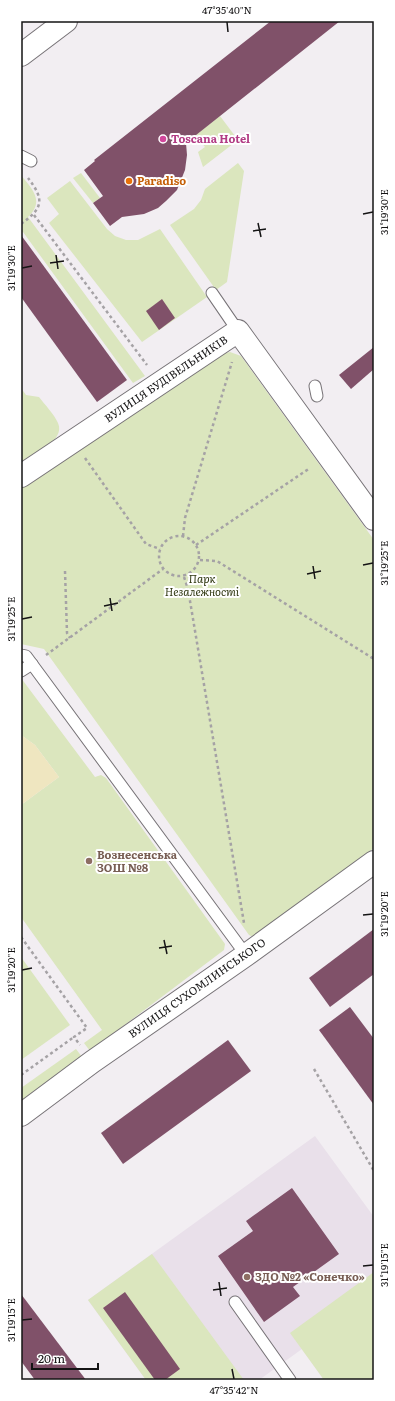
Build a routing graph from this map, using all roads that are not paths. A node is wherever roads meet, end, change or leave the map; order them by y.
1 (66, 21) edge
2 (21, 55) edge
3 (212, 293) dead end
4 (238, 331) junction
5 (21, 476) edge
6 (374, 519) edge
7 (21, 655) edge
8 (32, 664) junction
9 (21, 671) edge
10 (374, 862) edge
11 (246, 955) junction
12 (21, 1115) edge
13 (235, 1302) dead end
14 (290, 1380) edge

1 - 2 street
3 - 4 lane
4 - 5 street, ВУЛИЦЯ БУДІВЕЛЬНИКІВ
4 - 6 street, ВУЛИЦЯ БУДІВЕЛЬНИКІВ
7 - 8 lane
8 - 9 lane
8 - 11 lane
10 - 11 street, ВУЛИЦЯ СУХОМЛИНСЬКОГО
11 - 12 street, ВУЛИЦЯ СУХОМЛИНСЬКОГО
13 - 14 lane

